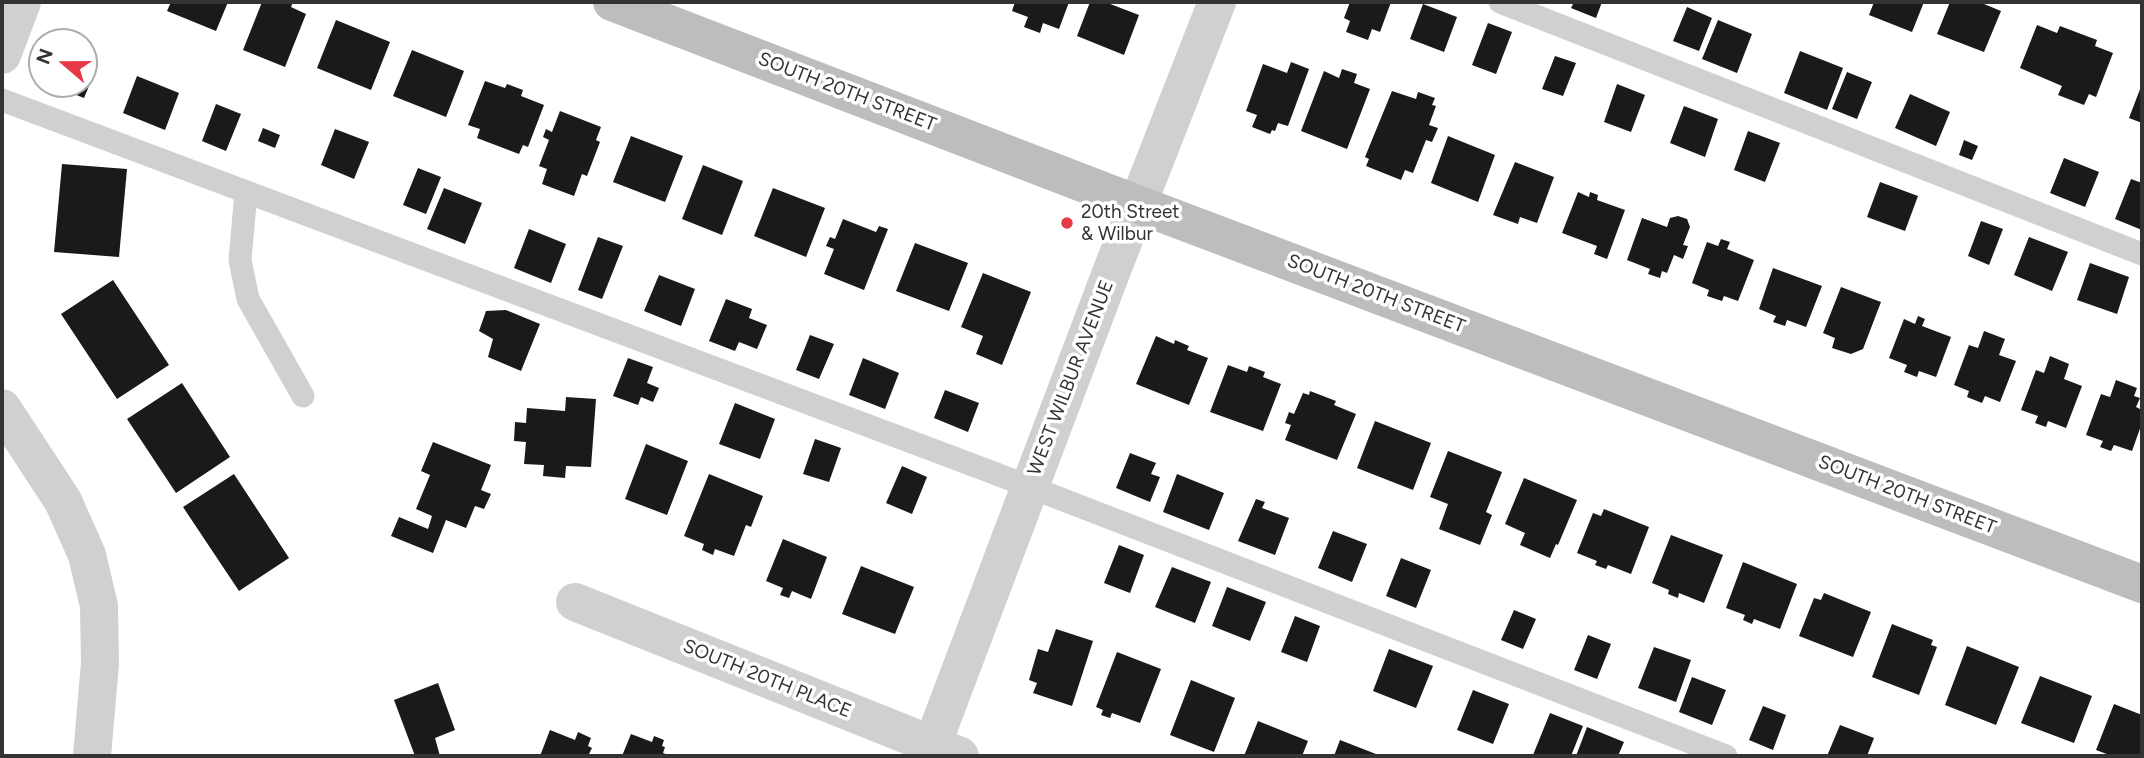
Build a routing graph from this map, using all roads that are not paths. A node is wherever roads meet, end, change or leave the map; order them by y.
1 (22, 2) edge
2 (612, 2) edge
3 (1217, 2) edge
4 (1500, 2) edge
5 (2, 55) edge
6 (2, 100) edge
7 (246, 192) junction
8 (1137, 204) junction
9 (2142, 254) edge
10 (303, 397) dead end
11 (2, 408) edge
12 (1030, 487) junction
13 (2142, 584) edge
14 (575, 602) dead end
15 (940, 753) edge
16 (92, 756) edge
17 (1727, 756) edge

1 - 5 street
2 - 8 street, SOUTH 20TH STREET
3 - 8 street, WEST WILBUR AVENUE
4 - 9 lane
6 - 7 lane
7 - 10 lane
7 - 12 lane
8 - 12 street, WEST WILBUR AVENUE
8 - 13 street, SOUTH 20TH STREET
11 - 16 street
12 - 15 street, WEST WILBUR AVENUE
12 - 17 lane
14 - 15 street, SOUTH 20TH PLACE

